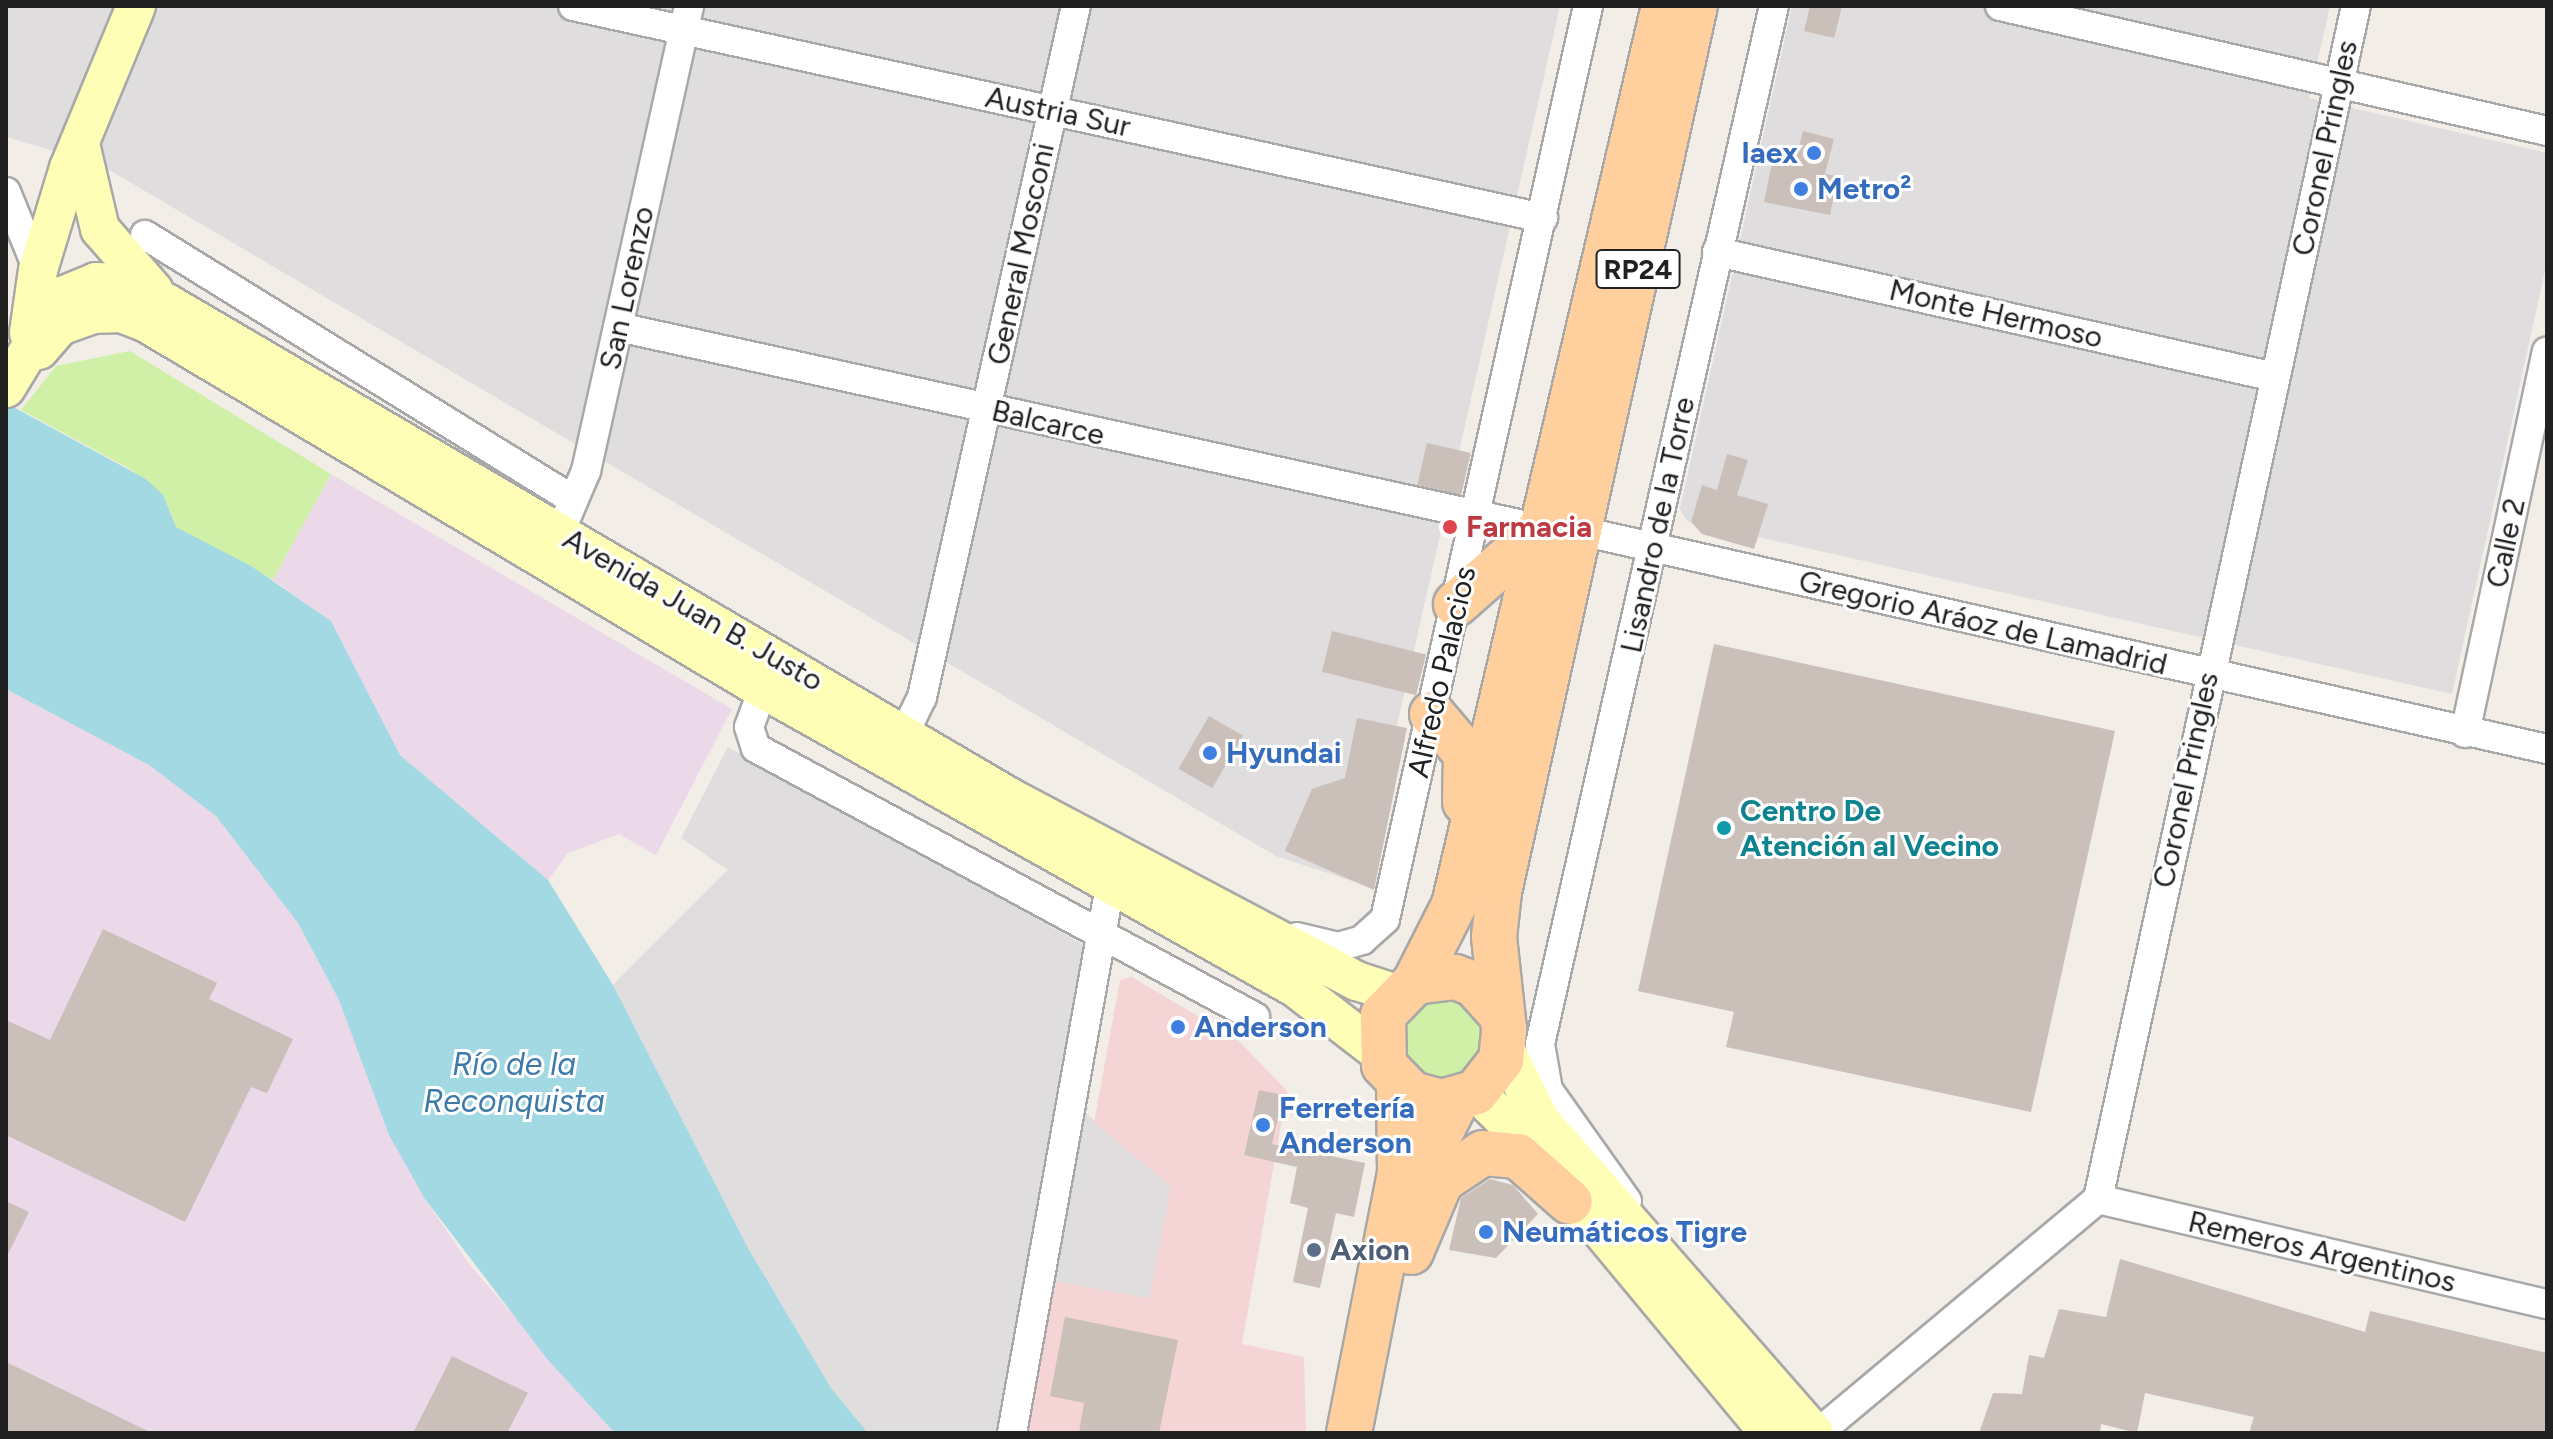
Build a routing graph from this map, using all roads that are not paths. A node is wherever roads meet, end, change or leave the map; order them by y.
1 (136, 6) edge
2 (573, 6) edge
3 (1076, 6) edge
4 (1588, 6) edge
5 (1664, 6) edge
6 (1695, 6) edge
7 (1774, 6) edge
8 (2000, 6) edge
9 (2356, 6) edge
10 (686, 17) edge
11 (2340, 84) junction
12 (1052, 110) junction
13 (2547, 131) edge
14 (80, 137) junction
15 (6, 192) edge
16 (1543, 218) junction
17 (145, 235) dead end
18 (1717, 252) junction
19 (38, 270) junction
20 (160, 296) junction
21 (618, 327) junction
22 (2547, 352) edge
23 (19, 367) edge
24 (2275, 377) junction
25 (987, 409) junction
26 (6, 412) edge
27 (1478, 519) junction
28 (1561, 530) junction
29 (560, 532) junction
30 (1654, 547) junction
31 (1456, 604) junction
32 (2208, 675) junction
33 (763, 689) junction
34 (1432, 714) junction
35 (2465, 733) junction
36 (904, 734) junction
37 (2547, 749) edge
38 (1475, 822) junction
39 (1110, 886) junction
40 (1214, 907) junction
41 (1101, 934) junction
42 (1406, 988) junction
43 (1255, 1017) dead end
44 (1515, 1034) junction
45 (1390, 1069) junction
46 (1466, 1096) junction
47 (2098, 1199) junction
48 (1570, 1202) junction
49 (1411, 1252) junction
50 (2547, 1304) edge
51 (1012, 1433) edge
52 (1349, 1433) edge
53 (1373, 1433) edge
54 (1769, 1433) edge
55 (1816, 1433) edge

1 - 14 main road
2 - 10 street, Austria Sur
3 - 12 street, General Mosconi
4 - 16 street, Alfredo Palacios
5 - 28 main road, RP24
6 - 28 main road, RP24
7 - 18 street, Lisandro de la Torre
8 - 11 street
9 - 11 street, Coronel Pringles
10 - 12 street, Austria Sur
10 - 21 street, San Lorenzo
11 - 13 street
11 - 24 street, Coronel Pringles
12 - 16 street, Austria Sur
12 - 25 street, General Mosconi
14 - 19 main road
14 - 20 main road
15 - 19 street
16 - 27 street, Alfredo Palacios
17 - 29 street
18 - 24 street, Monte Hermoso
18 - 30 street, Lisandro de la Torre
19 - 23 main road
20 - 23 main road, Avenida Juan B. Justo
20 - 29 main road, Avenida Juan B. Justo
21 - 25 street, Balcarce
21 - 29 street, San Lorenzo
22 - 35 street, Calle 2
23 - 26 main road
23 - 29 main road
24 - 32 street, Coronel Pringles
25 - 27 street, Balcarce
25 - 36 street, General Mosconi
27 - 28 street, Balcarce
27 - 31 street, Alfredo Palacios
28 - 30 street, Gregorio Aráoz de Lamadrid
28 - 31 main road
28 - 38 main road, RP24
28 - 44 main road, RP24
29 - 33 main road
29 - 36 main road, Avenida Juan B. Justo
30 - 32 street, Gregorio Aráoz de Lamadrid
30 - 44 street, Lisandro de la Torre
31 - 34 street, Alfredo Palacios
32 - 35 street, Gregorio Aráoz de Lamadrid
32 - 47 street, Coronel Pringles
33 - 39 main road
33 - 41 street
34 - 38 main road
34 - 40 street, Alfredo Palacios
35 - 37 street, Gregorio Aráoz de Lamadrid
36 - 40 main road, Avenida Juan B. Justo
38 - 42 main road, RP24
39 - 41 street
39 - 45 main road
40 - 42 main road, Avenida Juan B. Justo
41 - 43 street
41 - 51 street
42 - 44 main road
42 - 45 main road, RP24
44 - 46 main road, RP24
44 - 55 main road
45 - 46 main road
45 - 52 main road, RP24
46 - 48 main road
46 - 49 main road, RP24
47 - 50 street, Remeros Argentinos
47 - 55 street
48 - 49 main road
48 - 54 main road
49 - 53 main road, RP24

